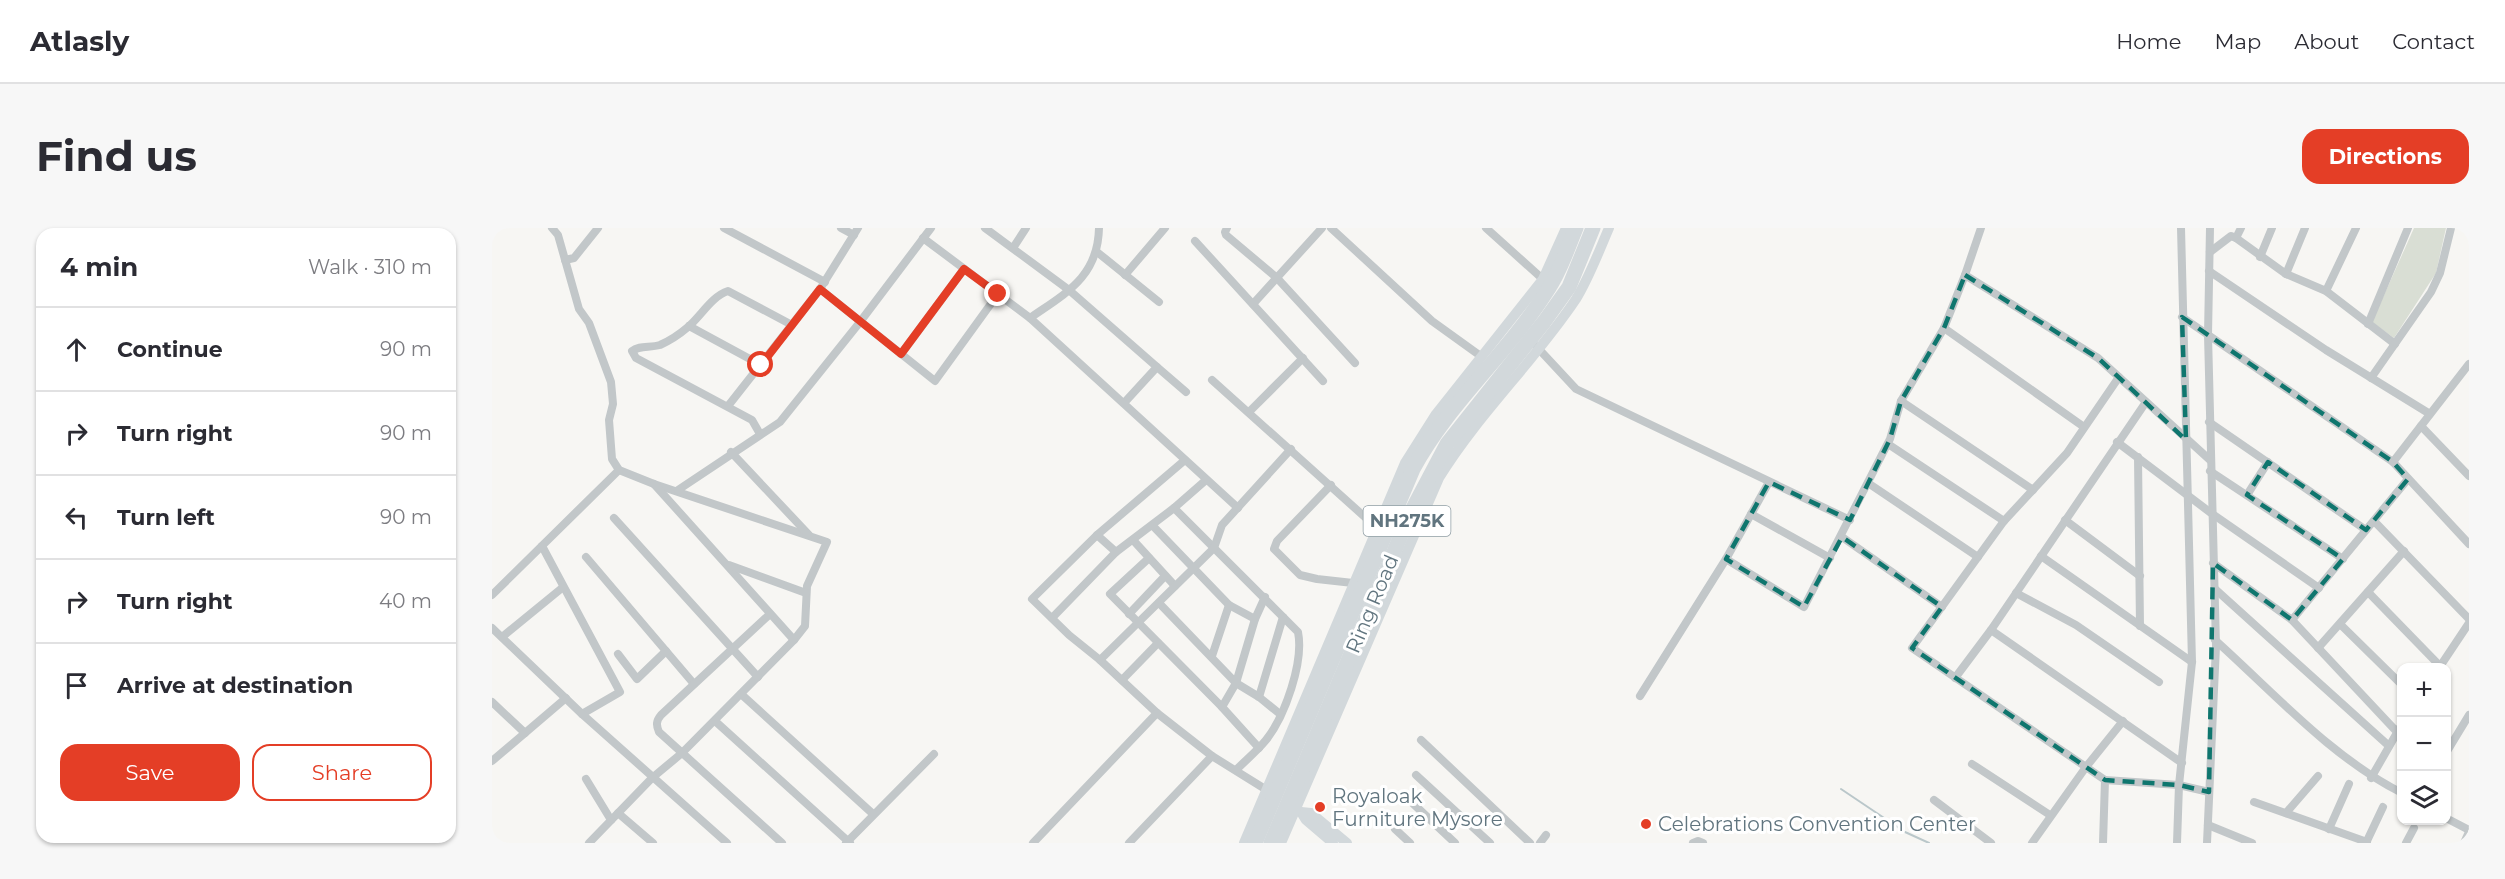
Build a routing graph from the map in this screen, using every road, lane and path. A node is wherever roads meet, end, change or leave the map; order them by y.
1 (552, 228) edge
2 (597, 228) edge
3 (724, 228) edge
4 (841, 228) edge
5 (931, 228) edge
6 (985, 228) edge
7 (1026, 228) edge
8 (1165, 228) edge
9 (1227, 228) edge
10 (1322, 228) edge
11 (1331, 228) edge
12 (1486, 228) edge
13 (1566, 228) edge
14 (1576, 228) edge
15 (1593, 228) edge
16 (1609, 228) edge
17 (1981, 228) edge
18 (2181, 228) edge
19 (2210, 228) edge
20 (2241, 228) edge
21 (2272, 228) edge
22 (2305, 228) edge
23 (2356, 228) edge
24 (2408, 228) edge
25 (2451, 228) edge
26 (1100, 229) edge
27 (856, 232) edge
28 (923, 238) junction
29 (2236, 238) junction
30 (1195, 241) dead end
31 (1012, 248) junction
32 (1097, 252) junction
33 (2210, 252) junction
34 (2260, 257) junction
35 (565, 260) junction
36 (964, 269) junction
37 (2209, 272) junction
38 (2286, 274) junction
39 (1125, 275) junction
40 (1965, 275) junction
41 (1277, 278) junction
42 (1547, 283) junction
43 (823, 286) junction
44 (1069, 290) junction
45 (2326, 291) junction
46 (998, 294) junction
47 (1159, 302) dead end
48 (1253, 304) junction
49 (2182, 317) junction
50 (1030, 318) junction
51 (860, 321) junction
52 (2368, 324) junction
53 (792, 325) junction
54 (689, 326) junction
55 (1944, 328) junction
56 (2208, 335) junction
57 (2395, 344) junction
58 (1534, 345) junction
59 (901, 354) junction
60 (1482, 357) junction
61 (1303, 358) junction
62 (1355, 363) dead end
63 (2469, 364) edge
64 (761, 365) junction
65 (1157, 367) junction
66 (2119, 377) junction
67 (2371, 378) junction
68 (1212, 380) dead end
69 (1323, 381) dead end
70 (1186, 392) dead end
71 (1901, 401) junction
72 (2146, 402) junction
73 (1124, 403) junction
74 (728, 406) junction
75 (1249, 412) junction
76 (2430, 414) junction
77 (2209, 422) junction
78 (2421, 426) junction
79 (2084, 427) junction
80 (759, 434) junction
81 (2186, 440) junction
82 (2117, 442) junction
83 (1888, 444) junction
84 (1292, 449) junction
85 (731, 452) junction
86 (2138, 457) junction
87 (1185, 460) junction
88 (2210, 460) junction
89 (2268, 462) junction
90 (2393, 462) junction
91 (619, 470) junction
92 (2210, 471) junction
93 (2469, 476) edge
94 (2408, 479) junction
95 (1206, 480) junction
96 (1769, 482) junction
97 (1868, 483) junction
98 (654, 484) junction
99 (1331, 484) junction
100 (678, 490) junction
101 (2033, 490) junction
102 (2187, 493) junction
103 (2247, 495) junction
104 (1174, 508) junction
105 (1238, 508) junction
106 (2211, 513) junction
107 (1751, 514) junction
108 (614, 518) dead end
109 (1850, 520) junction
110 (2065, 520) junction
111 (2004, 521) junction
112 (2374, 521) junction
113 (1153, 526) junction
114 (1376, 527) junction
115 (2366, 530) junction
116 (1097, 535) junction
117 (811, 537) junction
118 (1842, 537) junction
119 (1133, 540) junction
120 (2469, 544) edge
121 (542, 546) junction
122 (1214, 548) junction
123 (2404, 551) junction
124 (1116, 552) junction
125 (2041, 556) junction
126 (586, 557) dead end
127 (1978, 557) junction
128 (1149, 558) junction
129 (1830, 558) junction
130 (1726, 559) junction
131 (2343, 559) junction
132 (2213, 563) junction
133 (726, 564) junction
134 (1194, 568) junction
135 (1165, 576) junction
136 (2140, 576) junction
137 (1353, 583) junction
138 (1175, 586) junction
139 (562, 588) junction
140 (2319, 588) junction
141 (2215, 589) junction
142 (2368, 592) junction
143 (806, 593) junction
144 (2016, 593) junction
145 (492, 595) edge
146 (1264, 597) junction
147 (1159, 603) junction
148 (1229, 605) junction
149 (1942, 607) junction
150 (770, 614) junction
151 (1129, 614) junction
152 (1283, 616) junction
153 (1052, 618) junction
154 (1256, 619) junction
155 (2292, 620) junction
156 (2469, 621) edge
157 (1138, 622) junction
158 (2340, 624) junction
159 (2140, 626) junction
160 (492, 628) edge
161 (1991, 630) junction
162 (502, 637) junction
163 (794, 640) junction
164 (2216, 640) junction
165 (1158, 643) junction
166 (2318, 648) junction
167 (731, 649) junction
168 (666, 651) junction
169 (618, 654) dead end
170 (1212, 656) junction
171 (1100, 660) junction
172 (2192, 662) junction
173 (2436, 663) edge
174 (2443, 663) edge
175 (758, 677) junction
176 (1955, 678) junction
177 (1122, 680) junction
178 (2397, 680) edge
179 (2159, 682) dead end
180 (1236, 683) junction
181 (694, 684) junction
182 (741, 694) junction
183 (1640, 696) dead end
184 (1259, 697) junction
185 (566, 698) junction
186 (492, 702) edge
187 (1222, 707) junction
188 (1157, 713) junction
189 (582, 714) junction
190 (1280, 714) junction
191 (2469, 715) edge
192 (715, 721) junction
193 (2123, 721) junction
194 (2397, 726) edge
195 (2397, 732) edge
196 (525, 733) junction
197 (1421, 740) dead end
198 (2451, 745) edge
199 (2389, 746) junction
200 (1259, 748) junction
201 (682, 753) junction
202 (933, 754) dead end
203 (1212, 756) junction
204 (492, 761) edge
205 (2182, 763) junction
206 (1972, 764) dead end
207 (2086, 767) junction
208 (1236, 770) junction
209 (1416, 776) dead end
210 (2318, 776) dead end
211 (652, 778) junction
212 (2371, 778) junction
213 (586, 779) dead end
214 (2105, 780) junction
215 (2349, 784) dead end
216 (2179, 785) junction
217 (2397, 791) edge
218 (1270, 792) junction
219 (2209, 792) junction
220 (1405, 796) dead end
221 (1934, 800) dead end
222 (2254, 802) dead end
223 (2383, 807) dead end
224 (1294, 808) junction
225 (618, 813) junction
226 (2286, 813) junction
227 (873, 814) junction
228 (2050, 815) junction
229 (611, 820) junction
230 (2451, 821) edge
231 (2208, 825) junction
232 (2414, 828) dead end
233 (1395, 829) dead end
234 (2329, 829) junction
235 (2469, 831) edge
236 (1546, 835) dead end
237 (651, 842) edge
238 (848, 842) edge
239 (2366, 842) edge
240 (589, 843) edge
241 (727, 843) edge
242 (782, 843) edge
243 (1033, 843) edge
244 (1129, 843) edge
245 (1244, 843) edge
246 (1255, 843) edge
247 (1271, 843) edge
248 (1281, 843) edge
249 (1333, 843) edge
250 (1347, 843) edge
251 (1410, 843) edge
252 (1455, 843) edge
253 (1490, 843) edge
254 (1530, 843) edge
255 (1540, 843) edge
256 (1694, 843) edge
257 (1703, 843) edge
258 (1991, 843) edge
259 (2032, 843) edge
260 (2103, 843) edge
261 (2177, 843) edge
262 (2207, 843) edge
263 (2252, 843) edge
264 (2406, 843) edge
265 (2464, 843) edge

1 - 35 street
2 - 35 street
3 - 43 street
4 - 27 street
5 - 28 street
6 - 31 street
7 - 31 street
8 - 39 street
9 - 41 street
10 - 41 street
11 - 60 street
12 - 42 street
13 - 42 street
14 - 42 highway, Ring Road / NH275K
15 - 58 highway, Ring Road / NH275K
16 - 58 street
17 - 40 street
18 - 49 street
19 - 33 street
20 - 29 street
21 - 34 street
22 - 38 street
23 - 45 street
24 - 52 street
25 - 57 street
26 - 32 street
27 - 43 street
28 - 36 street
28 - 51 street
29 - 33 street
29 - 34 street
30 - 48 street
31 - 44 street
32 - 39 street
32 - 44 street
33 - 37 street
34 - 38 street
35 - 91 street
36 - 46 street
36 - 59 street
37 - 56 street
37 - 67 street
38 - 45 street
39 - 47 street
40 - 55 street
40 - 66 street
41 - 48 street
41 - 62 street
42 - 60 street
42 - 218 highway, Ring Road / NH275K
43 - 51 street
43 - 53 street
44 - 50 street
44 - 65 street
45 - 52 street
46 - 50 street
46 - 59 street
48 - 61 street
49 - 56 street
49 - 81 street
50 - 73 street
51 - 59 street
51 - 80 street
52 - 57 street
53 - 54 street
53 - 64 street
54 - 64 street
54 - 74 street
55 - 71 street
55 - 79 street
56 - 77 street
56 - 90 street
57 - 67 street
58 - 96 street
58 - 224 highway, Ring Road / NH275K
60 - 114 street
61 - 69 street
61 - 75 street
63 - 76 street
64 - 74 street
65 - 70 street
65 - 73 street
66 - 72 street
66 - 79 street
67 - 76 street
68 - 75 street
71 - 83 street
71 - 101 street
72 - 81 street
72 - 82 street
73 - 87 street
74 - 80 street
75 - 84 street
76 - 78 street
77 - 88 street
77 - 89 street
78 - 90 street
78 - 93 street
79 - 101 street
80 - 85 street
81 - 88 street
81 - 102 street
82 - 86 street
82 - 110 street
83 - 97 street
83 - 111 street
84 - 99 street
84 - 105 street
85 - 100 street
85 - 117 street
86 - 102 street
86 - 136 street
87 - 95 street
87 - 116 street
88 - 92 street
89 - 103 street
89 - 115 street
90 - 94 street
91 - 98 street
91 - 121 street
92 - 103 street
92 - 106 street
94 - 112 street
94 - 120 street
95 - 104 street
95 - 105 street
96 - 107 street
96 - 109 street
97 - 109 street
97 - 127 street
98 - 100 street
98 - 133 street
99 - 114 street
99 - 137 street
100 - 117 street
101 - 111 street
102 - 106 street
102 - 172 street
103 - 131 street
104 - 113 street
104 - 122 street
105 - 122 street
106 - 132 street
106 - 140 street
107 - 129 street
107 - 130 street
108 - 167 street
109 - 118 street
110 - 125 street
110 - 136 street
111 - 127 street
112 - 115 street
112 - 123 street
113 - 119 street
113 - 134 street
114 - 137 street
115 - 131 street
116 - 124 street
116 - 153 street
117 - 143 street
118 - 129 street
118 - 149 street
119 - 124 street
119 - 128 street
121 - 139 street
121 - 145 street
122 - 134 street
122 - 146 street
123 - 142 street
123 - 156 street
124 - 153 street
125 - 144 street
125 - 159 street
126 - 168 street
127 - 149 street
128 - 135 street
128 - 151 street
129 - 130 street
130 - 183 street
131 - 140 street
132 - 141 street
132 - 155 street
133 - 143 street
133 - 150 street
134 - 138 street
134 - 148 street
135 - 138 street
135 - 151 street
136 - 159 street
137 - 218 street
138 - 147 street
139 - 162 street
139 - 189 street
140 - 155 street
141 - 164 street
141 - 199 street
142 - 158 street
142 - 173 street
143 - 163 street
144 - 161 street
144 - 179 street
146 - 152 street
146 - 154 street
147 - 157 street
147 - 170 street
148 - 154 street
148 - 170 street
149 - 176 street
150 - 163 street
150 - 167 street
151 - 157 street
152 - 184 street
152 - 190 street
153 - 171 street
154 - 180 street
155 - 166 street
156 - 174 street
157 - 165 street
157 - 171 street
158 - 166 street
158 - 178 street
159 - 172 street
160 - 162 street
161 - 176 street
161 - 193 street
162 - 185 street
163 - 175 street
164 - 212 street
164 - 219 street
165 - 177 street
165 - 187 street
166 - 194 street
167 - 175 street
167 - 181 street
168 - 169 street
168 - 181 street
170 - 180 street
171 - 177 street
172 - 205 street
175 - 182 street
176 - 207 street
177 - 188 street
180 - 184 street
180 - 187 street
181 - 201 street
182 - 192 street
182 - 227 street
184 - 190 street
185 - 189 street
185 - 196 street
186 - 196 street
187 - 200 street
188 - 203 street
188 - 243 street
189 - 211 street
190 - 200 street
191 - 198 street
192 - 201 street
192 - 238 street
193 - 205 street
193 - 207 street
195 - 199 street
196 - 204 street
197 - 254 street
199 - 212 street
200 - 208 street
201 - 211 street
201 - 242 street
202 - 227 street
203 - 208 street
203 - 244 street
205 - 216 street
206 - 228 street
207 - 214 street
207 - 228 street
208 - 218 street
209 - 253 street
210 - 226 street
211 - 225 street
211 - 241 street
212 - 217 street
213 - 229 street
214 - 216 street
214 - 260 street
215 - 234 street
216 - 219 street
216 - 261 street
218 - 224 street
218 - 245 street
218 - 246 highway, Ring Road / NH275K
219 - 231 street
220 - 252 street
221 - 258 street
222 - 226 street
223 - 239 street
224 - 247 highway, Ring Road / NH275K
224 - 248 street
224 - 249 street
224 - 250 street
225 - 229 street
225 - 237 street
226 - 234 street
227 - 238 street
228 - 259 street
229 - 240 street
230 - 235 street
231 - 262 street
231 - 263 street
232 - 264 street
233 - 251 street
234 - 239 street
235 - 265 street
236 - 255 street
256 - 257 street

